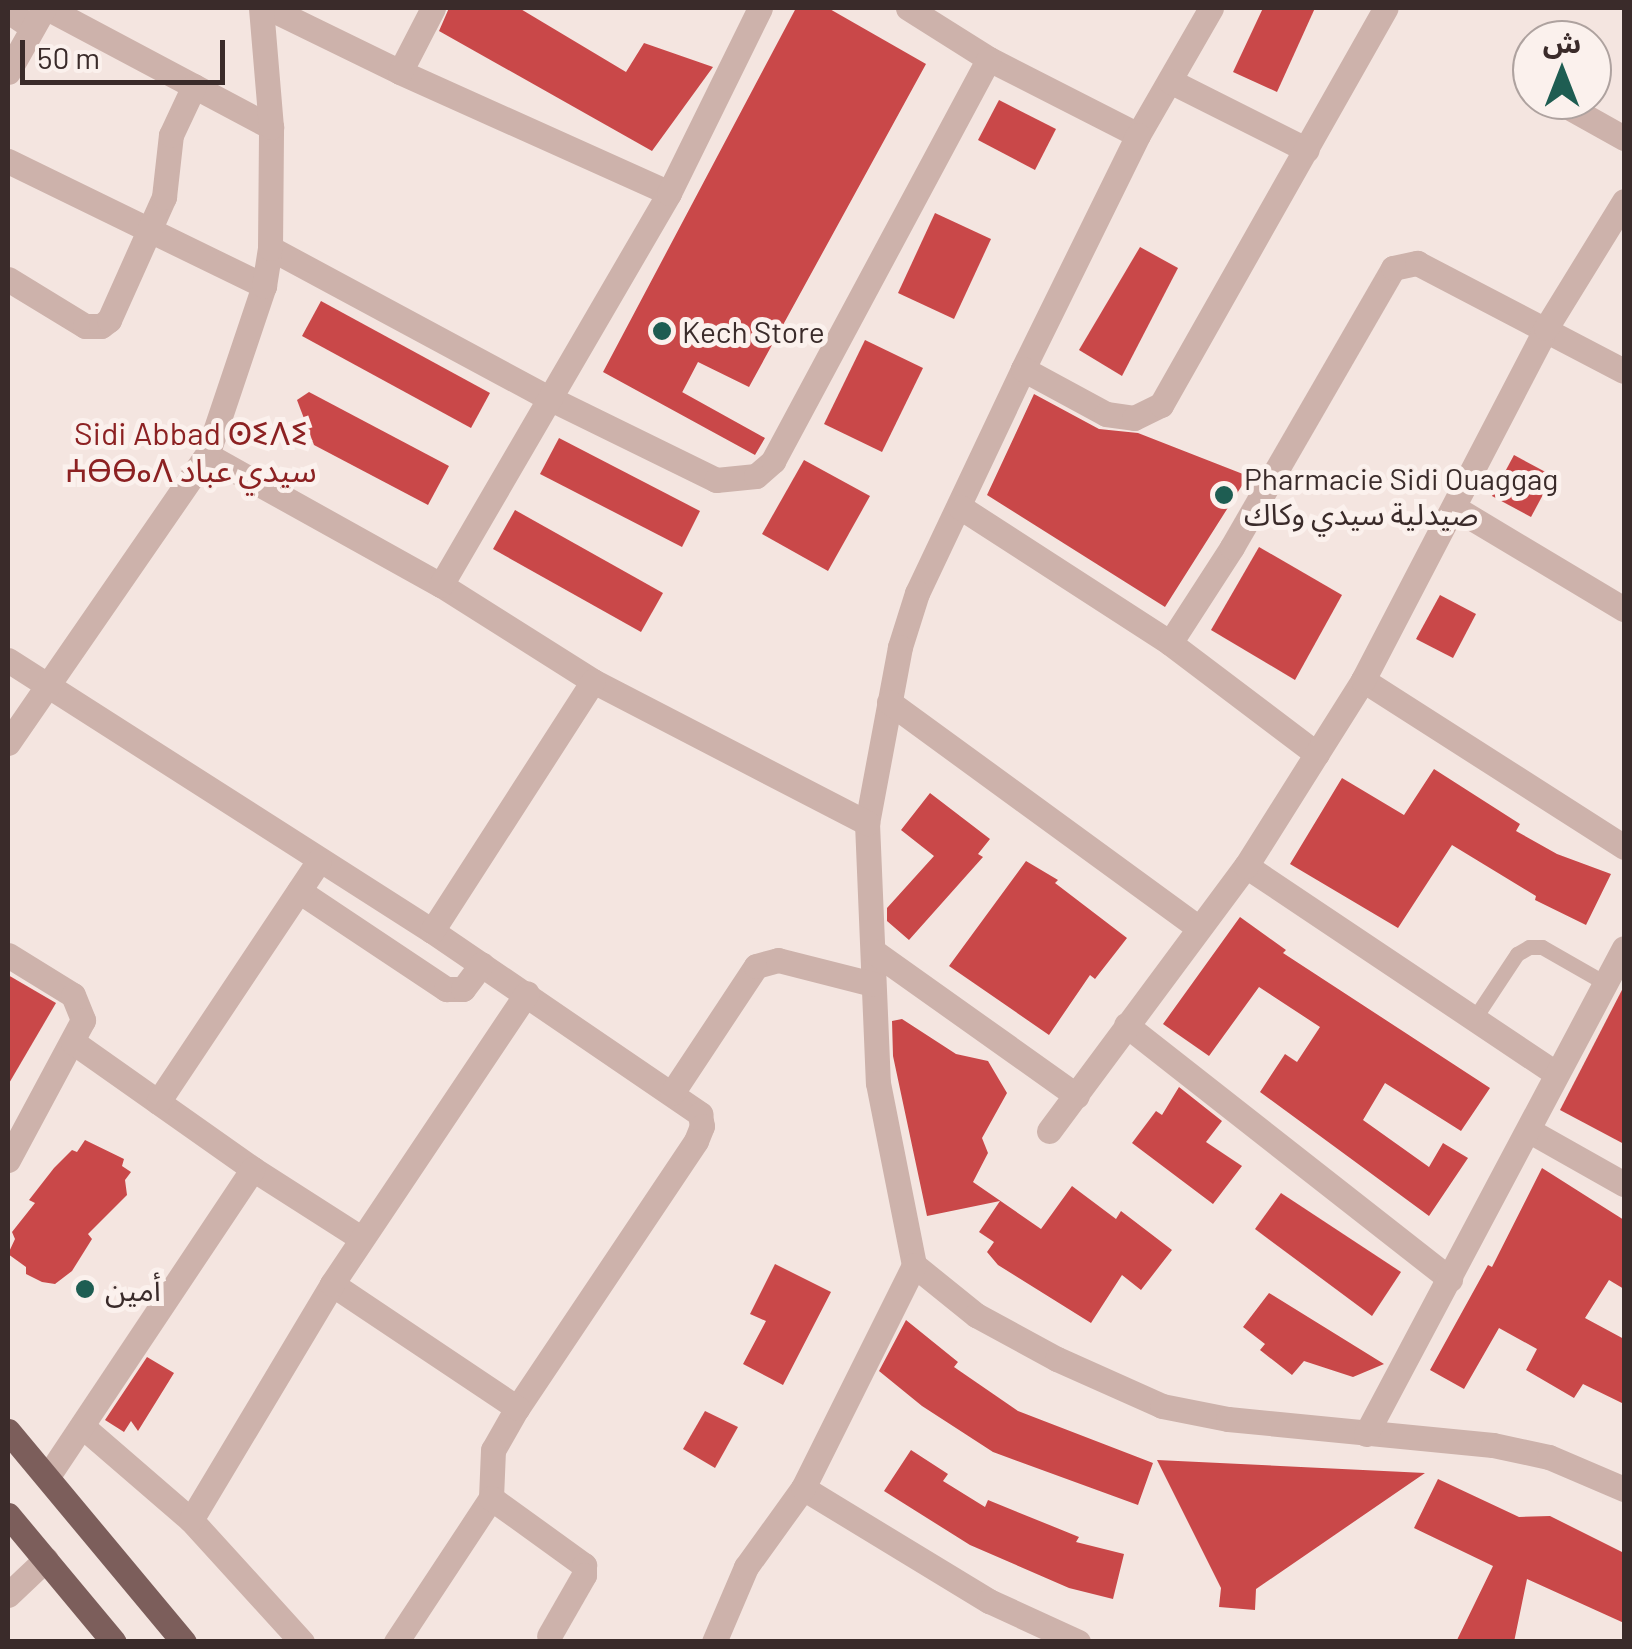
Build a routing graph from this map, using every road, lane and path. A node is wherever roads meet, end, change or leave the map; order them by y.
1 (261, 8) edge
2 (269, 8) edge
3 (433, 8) edge
4 (760, 8) edge
5 (908, 8) edge
6 (1210, 8) edge
7 (1386, 8) edge
8 (8, 10) edge
9 (41, 14) edge
10 (989, 59) junction
11 (8, 72) edge
12 (400, 72) junction
13 (1170, 81) junction
14 (194, 86) junction
15 (1592, 120) edge
16 (271, 127) junction
17 (1138, 135) junction
18 (1624, 138) edge
19 (1307, 150) junction
20 (8, 161) edge
21 (669, 193) junction
22 (1624, 201) edge
23 (151, 228) junction
24 (270, 248) junction
25 (8, 279) edge
26 (264, 286) junction
27 (1546, 328) junction
28 (1023, 369) junction
29 (1624, 370) edge
30 (551, 400) junction
31 (207, 454) junction
32 (960, 508) junction
33 (1455, 508) junction
34 (440, 585) junction
35 (1624, 608) edge
36 (1170, 643) junction
37 (8, 660) edge
38 (1363, 680) junction
39 (593, 681) junction
40 (45, 684) junction
41 (889, 702) junction
42 (8, 743) edge
43 (1316, 754) junction
44 (867, 823) junction
45 (1624, 847) edge
46 (319, 861) junction
47 (1246, 866) junction
48 (299, 891) junction
49 (1197, 927) junction
50 (432, 930) junction
51 (1624, 948) edge
52 (873, 951) junction
53 (8, 954) edge
54 (482, 964) junction
55 (1605, 983) junction
56 (872, 984) junction
57 (527, 993) junction
58 (1474, 1018) junction
59 (1126, 1025) junction
60 (73, 1042) junction
61 (1555, 1073) junction
62 (672, 1093) junction
63 (1077, 1096) junction
64 (158, 1102) junction
65 (1528, 1130) junction
66 (1048, 1131) dead end
67 (8, 1160) edge
68 (252, 1169) junction
69 (1624, 1184) edge
70 (361, 1238) junction
71 (914, 1265) junction
72 (1450, 1279) junction
73 (332, 1284) junction
74 (517, 1408) junction
75 (82, 1426) junction
76 (8, 1430) edge
77 (1366, 1434) junction
78 (48, 1476) junction
79 (803, 1488) junction
80 (1624, 1490) edge
81 (491, 1498) junction
82 (8, 1514) edge
83 (190, 1520) junction
84 (46, 1560) junction
85 (8, 1595) edge
86 (548, 1636) dead end
87 (114, 1642) edge
88 (184, 1642) edge
89 (302, 1642) edge
90 (396, 1642) edge
91 (714, 1642) edge
92 (1078, 1642) edge

1 - 16 street
2 - 12 street
3 - 12 street
4 - 21 street
5 - 10 street
6 - 13 street
7 - 19 street
8 - 9 street
9 - 11 street
9 - 14 street
10 - 17 street
10 - 30 street
12 - 21 street
13 - 17 street
13 - 19 street
14 - 16 street
14 - 23 street
15 - 18 street
16 - 24 street
17 - 28 street
19 - 28 street
20 - 23 street
21 - 30 street
22 - 27 street
23 - 25 street
23 - 26 street
24 - 26 street
24 - 30 street
26 - 31 street
27 - 29 street
27 - 33 street
27 - 36 street
28 - 32 street
30 - 34 street
31 - 34 street
31 - 40 street
32 - 36 street
32 - 41 street
33 - 35 street
33 - 38 street
34 - 39 street
36 - 43 street
37 - 40 street
38 - 43 street
38 - 45 street
39 - 44 street
39 - 50 street
40 - 42 street
40 - 46 street
41 - 44 street
41 - 49 street
43 - 47 street
44 - 52 street
46 - 48 street
46 - 50 street
47 - 49 street
47 - 58 street
48 - 54 street
48 - 64 street
49 - 59 street
50 - 54 street
51 - 55 street
52 - 56 street
52 - 63 street
53 - 60 street
54 - 57 street
55 - 58 lane
55 - 61 street
56 - 62 street
56 - 71 street
57 - 62 street
57 - 70 street
58 - 61 street
59 - 63 street
59 - 72 street
60 - 64 street
60 - 67 street
61 - 65 street
62 - 74 street
63 - 66 street
64 - 68 street
65 - 69 street
65 - 72 street
68 - 70 street
68 - 75 street
70 - 73 street
71 - 77 street
71 - 79 street
72 - 77 street
73 - 74 street
73 - 83 street
74 - 81 street
75 - 78 street
75 - 83 street
76 - 78 main road
77 - 80 street
78 - 88 main road
79 - 91 street
79 - 92 street
81 - 86 street
81 - 90 street
82 - 84 main road
83 - 89 street
84 - 85 street
84 - 87 main road

